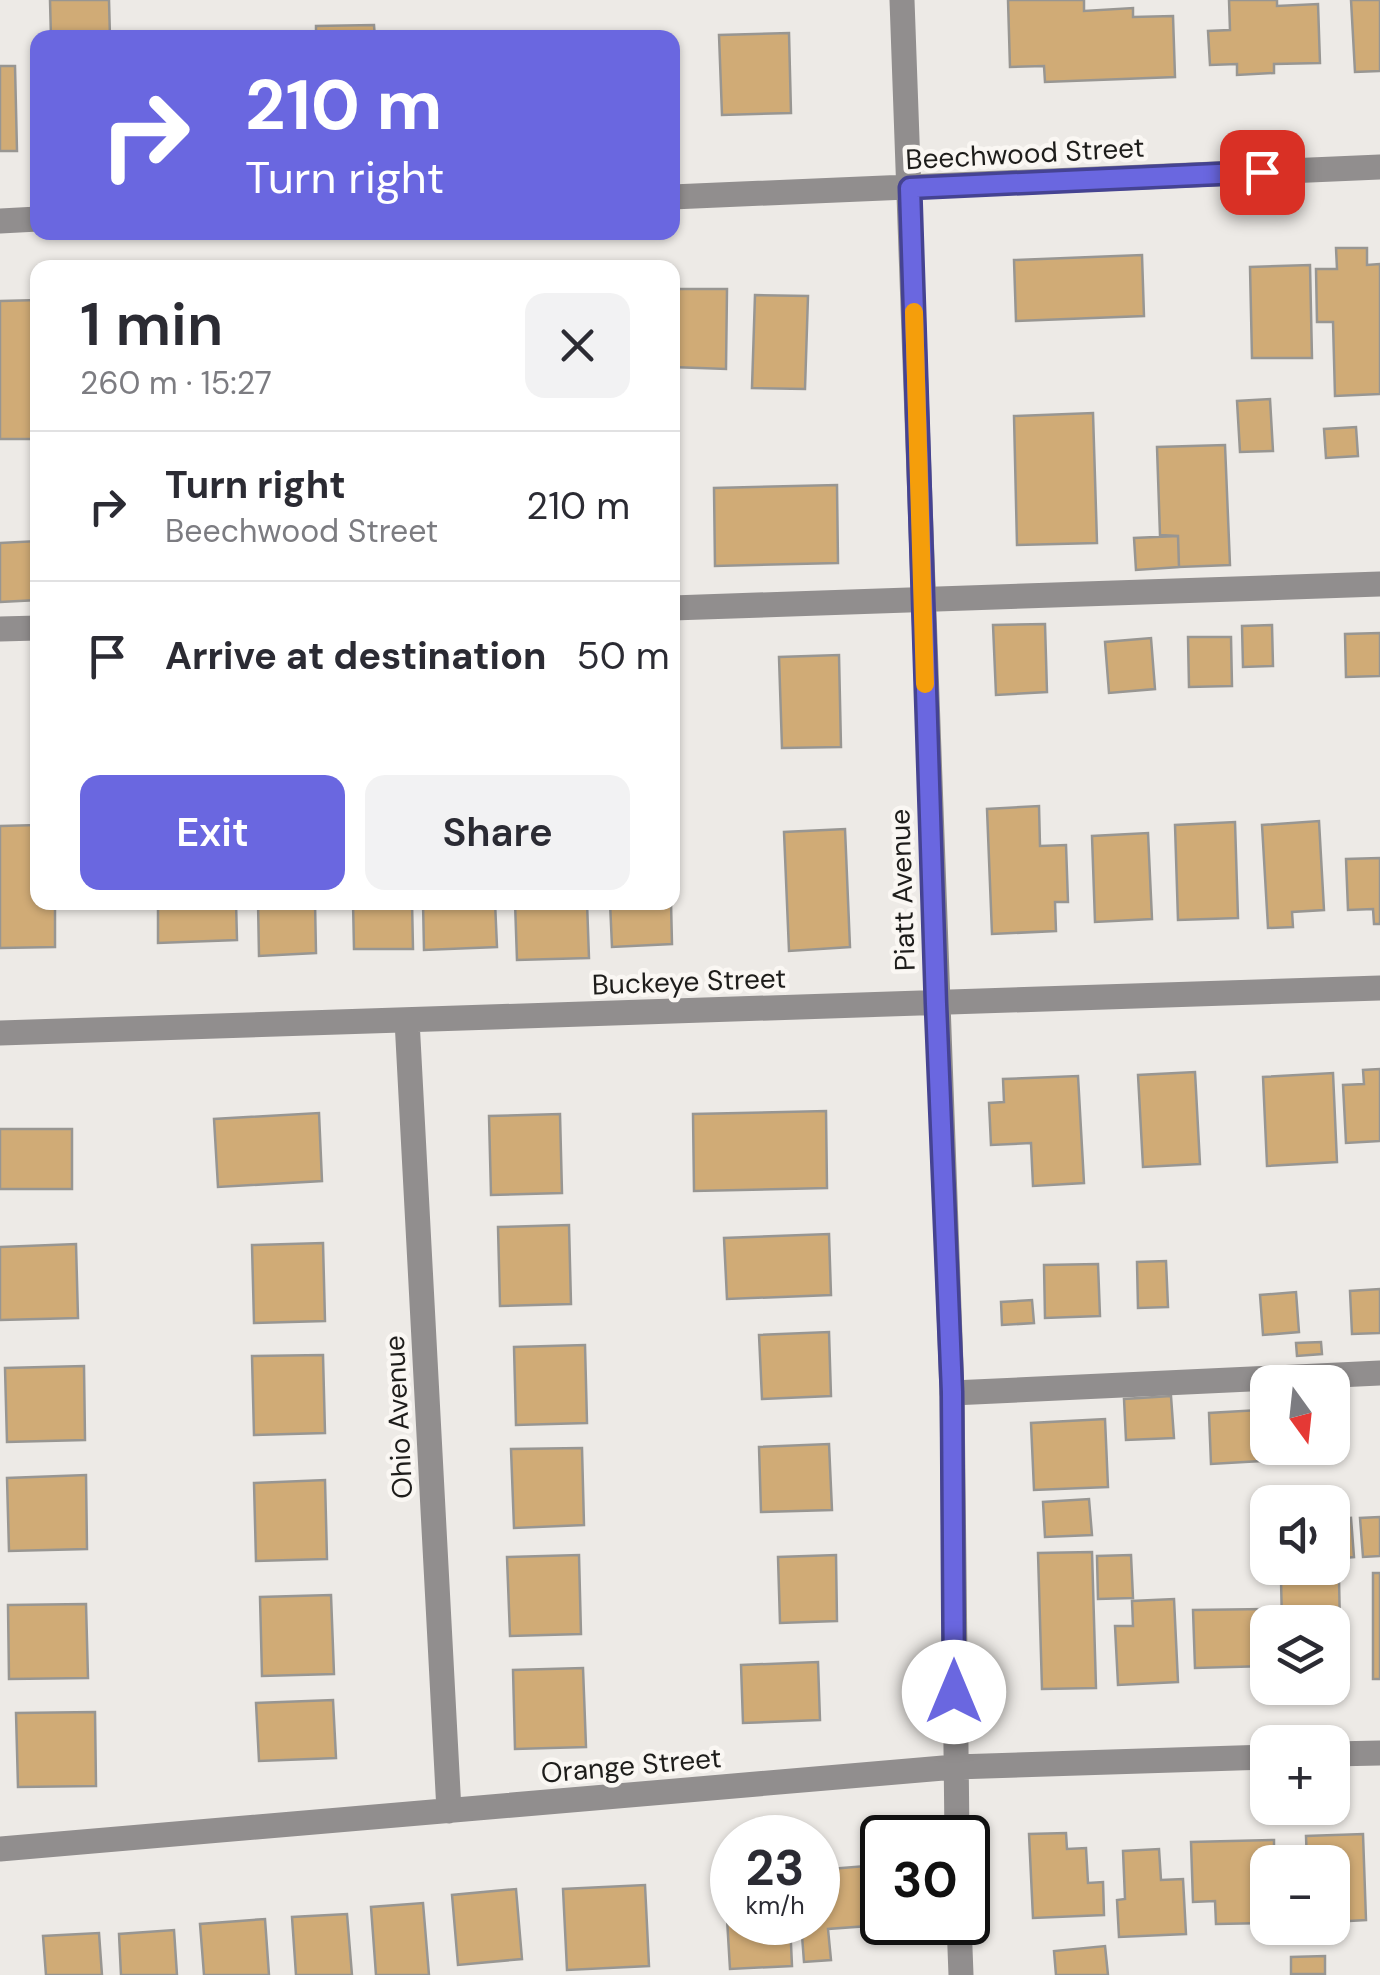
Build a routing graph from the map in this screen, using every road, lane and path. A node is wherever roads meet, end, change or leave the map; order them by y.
1 (902, 0) edge
2 (1380, 167) edge
3 (910, 188) junction
4 (680, 196) edge
5 (30, 220) edge
6 (0, 221) edge
7 (1380, 584) edge
8 (923, 601) junction
9 (680, 608) edge
10 (30, 628) edge
11 (0, 629) edge
12 (1380, 988) edge
13 (936, 1004) junction
14 (407, 1020) junction
15 (0, 1033) edge
16 (1380, 1373) edge
17 (952, 1392) junction
18 (1380, 1753) edge
19 (1350, 1754) edge
20 (1250, 1757) edge
21 (954, 1767) junction
22 (450, 1811) junction
23 (955, 1815) edge
24 (0, 1848) edge
25 (959, 1945) edge
26 (960, 1975) edge

1 - 3 street, Piatt Avenue
2 - 3 street, Beechwood Street
3 - 4 street, Beechwood Street
3 - 8 street, Piatt Avenue
5 - 6 street
7 - 8 street
8 - 9 street
8 - 13 street, Piatt Avenue
10 - 11 street
12 - 13 street, Buckeye Street
13 - 14 street, Buckeye Street
13 - 17 street, Piatt Avenue
14 - 15 street, Buckeye Street
14 - 22 street, Ohio Avenue
16 - 17 street
17 - 21 street, Piatt Avenue
18 - 19 street
20 - 21 street, Orange Street
21 - 22 street, Orange Street
21 - 23 street, Piatt Avenue
22 - 24 street, Orange Street
25 - 26 street

